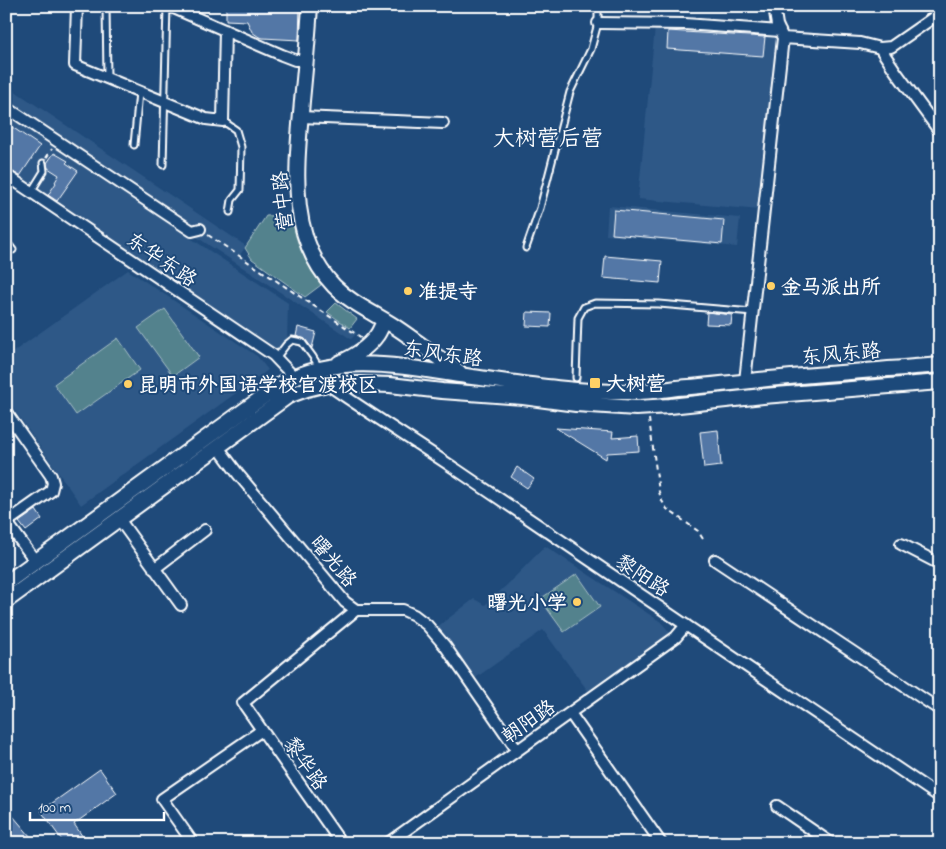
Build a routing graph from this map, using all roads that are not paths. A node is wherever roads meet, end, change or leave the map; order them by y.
1 (77, 6) edge
2 (106, 6) edge
3 (168, 6) edge
4 (310, 6) edge
5 (598, 6) edge
6 (774, 6) edge
7 (940, 13) edge
8 (598, 23) junction
9 (225, 30) junction
10 (781, 35) junction
11 (880, 48) junction
12 (306, 60) junction
13 (107, 78) junction
14 (139, 91) junction
15 (164, 102) junction
16 (6, 107) edge
17 (301, 117) junction
18 (223, 121) junction
19 (442, 123) dead end
20 (940, 132) edge
21 (134, 146) dead end
22 (43, 163) road end
23 (162, 165) dead end
24 (6, 175) edge
25 (31, 192) junction
26 (230, 212) dead end
27 (200, 229) dead end
28 (6, 241) edge
29 (526, 248) dead end
30 (13, 250) dead end
31 (753, 312) junction
32 (384, 321) junction
33 (276, 358) junction
34 (940, 365) edge
35 (327, 367) junction
36 (294, 376) junction
37 (464, 376) junction
38 (576, 378) dead end
39 (745, 381) junction
40 (940, 382) edge
41 (327, 384) junction
42 (6, 412) edge
43 (218, 447) junction
44 (119, 519) junction
45 (7, 521) edge
46 (205, 530) dead end
47 (901, 544) dead end
48 (715, 560) dead end
49 (36, 562) junction
50 (940, 564) edge
51 (154, 569) junction
52 (6, 583) edge
53 (6, 601) edge
54 (181, 605) dead end
55 (356, 610) junction
56 (686, 625) junction
57 (940, 710) edge
58 (570, 713) junction
59 (262, 730) junction
60 (517, 750) junction
61 (940, 797) edge
62 (777, 806) dead end
63 (820, 839) edge
64 (193, 843) edge
65 (341, 843) edge
66 (388, 843) edge
67 (661, 843) edge
68 (832, 843) edge

1 - 13 street
2 - 13 lane
3 - 9 street
3 - 15 lane
4 - 12 main road, 营中路
5 - 8 lane
6 - 10 street
7 - 11 street
8 - 10 street
8 - 29 lane
9 - 12 street
9 - 18 street
10 - 11 street
10 - 31 street
11 - 20 street
12 - 17 main road, 营中路
13 - 14 street
14 - 15 street
14 - 21 lane
15 - 18 street
15 - 23 lane
16 - 27 street
17 - 19 street
17 - 32 main road, 营中路
18 - 26 lane
22 - 25 lane
24 - 25 street, 东华东路
25 - 33 street, 东华东路
28 - 30 lane
31 - 38 lane
31 - 39 street
32 - 35 main road
32 - 37 main road, 营中路
33 - 35 lane
33 - 36 street, 东华东路
34 - 39 main road, 东风东路
35 - 36 main road, 东风东路
35 - 37 main road, 东风东路
36 - 49 main road, 东风东路
37 - 39 main road, 东风东路
40 - 41 main road, 东风东路
41 - 43 main road, 东风东路
41 - 56 street, 黎阳路
42 - 45 street
43 - 44 main road, 东风东路
43 - 55 street, 曙光路
44 - 51 street
44 - 53 main road, 东风东路
45 - 49 street
46 - 51 street
47 - 50 street
48 - 57 street
49 - 52 main road, 东风东路
51 - 54 street
55 - 59 street, 黎华路
55 - 60 street, 曙光路
56 - 58 street, 朝阳路
56 - 61 street, 黎阳路
58 - 60 street, 朝阳路
58 - 67 street
59 - 64 street
59 - 65 street, 黎华路
60 - 66 street, 朝阳路
62 - 63 street
63 - 68 street

